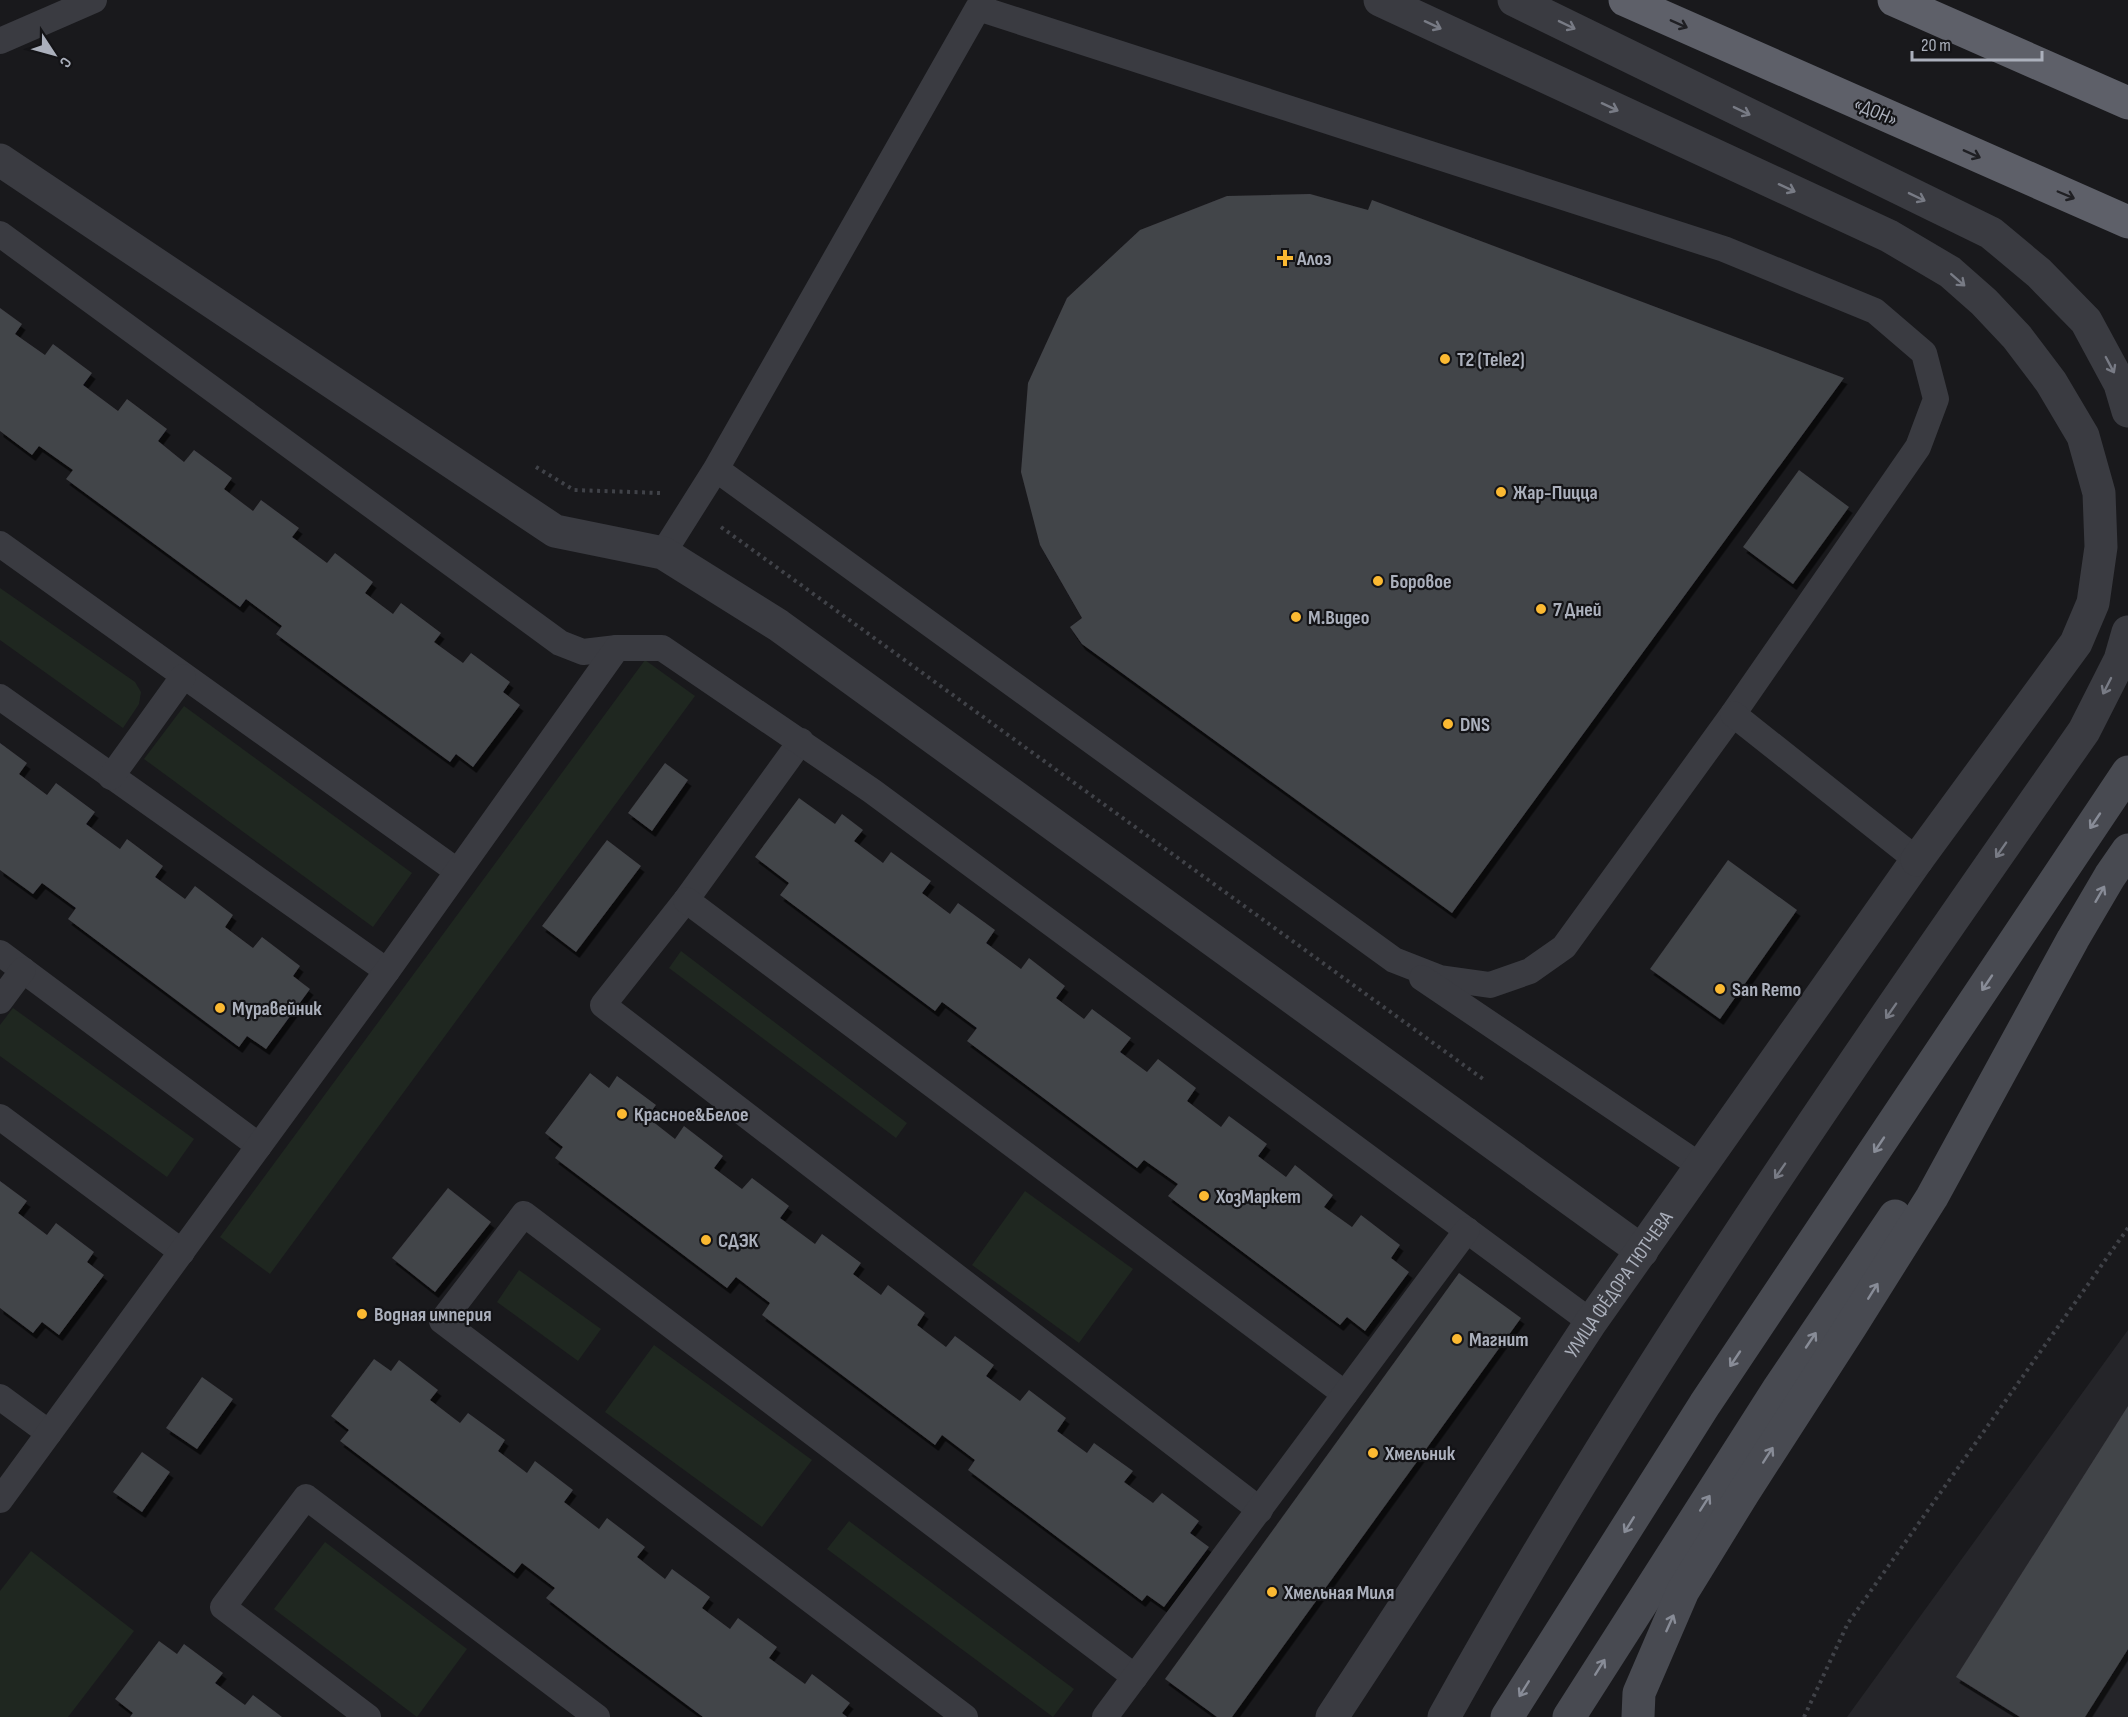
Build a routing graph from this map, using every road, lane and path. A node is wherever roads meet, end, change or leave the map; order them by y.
1 (94, 0) edge
2 (1380, 0) edge
3 (1514, 0) edge
4 (1625, 0) edge
5 (1894, 0) edge
6 (1976, 35) junction
7 (0, 41) edge
8 (2128, 94) edge
9 (2128, 103) edge
10 (0, 160) edge
11 (2128, 222) edge
12 (0, 234) edge
13 (2128, 411) edge
14 (716, 469) junction
15 (0, 544) edge
16 (663, 553) junction
17 (2128, 632) edge
18 (617, 648) junction
19 (183, 676) junction
20 (0, 697) edge
21 (1733, 714) junction
22 (801, 741) junction
23 (2128, 772) edge
24 (111, 777) junction
25 (2128, 850) edge
26 (1917, 860) junction
27 (458, 871) junction
28 (686, 900) junction
29 (2073, 939) junction
30 (0, 953) edge
31 (1394, 960) junction
32 (23, 970) junction
33 (387, 971) junction
34 (0, 1001) edge
35 (0, 1117) edge
36 (259, 1146) junction
37 (1702, 1167) junction
38 (2128, 1228) edge
39 (1467, 1230) junction
40 (1642, 1251) junction
41 (182, 1252) junction
42 (1591, 1322) junction
43 (1345, 1394) junction
44 (0, 1397) edge
45 (49, 1433) junction
46 (0, 1500) edge
47 (1260, 1510) junction
48 (1135, 1677) junction
49 (1113, 1714) edge
50 (368, 1717) edge
51 (597, 1717) edge
52 (965, 1717) edge
53 (1332, 1717) edge
54 (1444, 1717) edge
55 (1507, 1717) edge
56 (1569, 1717) edge
57 (1638, 1717) edge
58 (1804, 1717) edge

1 - 7 lane
2 -> 26 street, УЛИЦА ФЁДОРА ТЮТЧЕВА
3 -> 13 street
4 -> 11 highway, «ДОН»
5 - 6 highway
6 - 8 main road
6 - 9 highway
10 - 16 street
12 - 18 lane
14 - 16 lane
14 - 21 lane
14 - 31 lane
15 - 19 lane
16 - 40 street
17 -> 54 street
18 - 22 lane
18 - 27 lane
19 - 24 lane
19 - 27 lane
20 - 24 lane
21 - 26 lane
21 - 31 lane
22 - 28 lane
22 - 39 lane
23 -> 55 main road
24 - 33 lane
29 -> 25 main road
26 - 37 street, УЛИЦА ФЁДОРА ТЮТЧЕВА
27 - 33 lane
28 - 43 lane
28 - 47 lane
56 -> 29 main road
57 -> 29 main road
30 - 32 lane
31 - 37 lane
32 - 34 lane
32 - 36 lane
33 - 36 lane
35 - 41 lane
36 - 41 lane
37 - 40 street, УЛИЦА ФЁДОРА ТЮТЧЕВА
38 - 58 path
39 - 42 lane
39 - 43 lane
40 - 42 street, УЛИЦА ФЁДОРА ТЮТЧЕВА
41 - 45 lane
42 - 53 street, УЛИЦА ФЁДОРА ТЮТЧЕВА
43 - 47 lane
44 - 45 lane
45 - 46 lane
47 - 48 lane
48 - 49 lane
48 - 52 lane
50 - 51 lane

